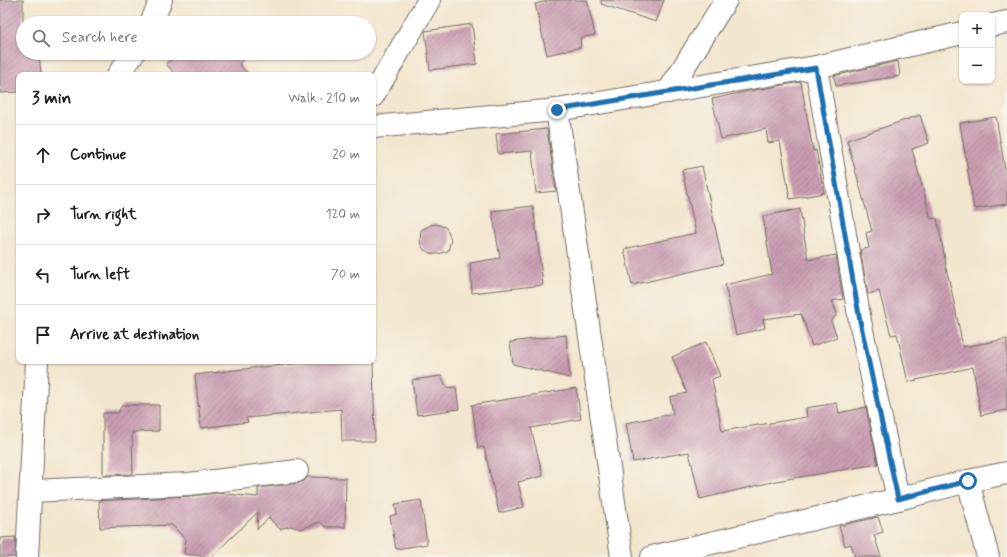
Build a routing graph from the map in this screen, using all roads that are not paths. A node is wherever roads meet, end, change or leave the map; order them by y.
1 (161, 0) edge
2 (429, 0) edge
3 (726, 0) edge
4 (154, 16) edge
5 (1007, 22) edge
6 (995, 24) edge
7 (959, 33) edge
8 (129, 60) edge
9 (816, 68) junction
10 (120, 72) edge
11 (376, 91) edge
12 (668, 92) junction
13 (557, 110) junction
14 (376, 127) edge
15 (37, 364) edge
16 (297, 471) dead end
17 (1007, 473) edge
18 (968, 481) junction
19 (31, 491) junction
20 (898, 499) junction
21 (27, 557) edge
22 (622, 557) edge
23 (652, 557) edge
24 (988, 557) edge

1 - 4 street
2 - 11 street
3 - 12 street
5 - 6 street
7 - 9 street
8 - 10 street
9 - 12 street
9 - 20 street
12 - 13 street
13 - 14 street
13 - 22 street
15 - 19 street
16 - 19 street
17 - 18 street
18 - 20 street
18 - 24 street
19 - 21 street
20 - 23 street

